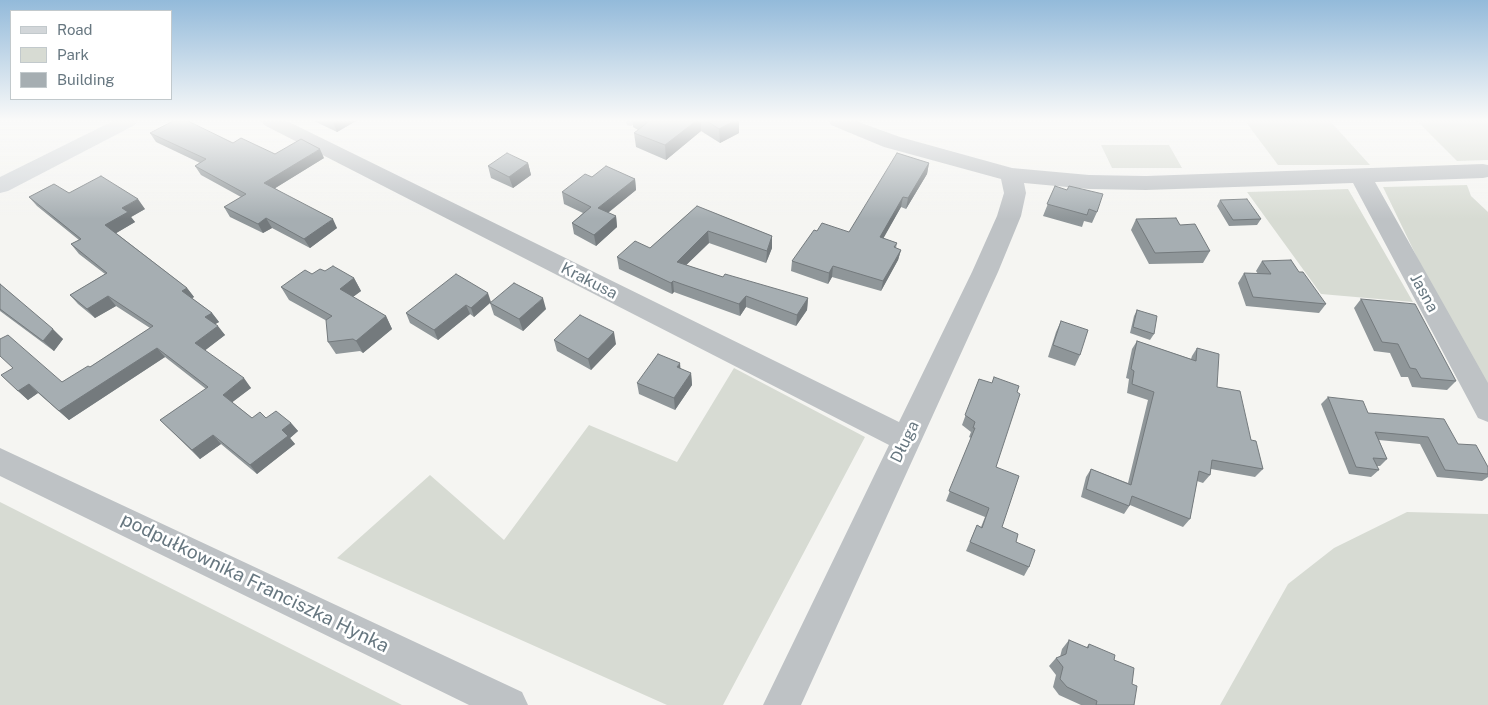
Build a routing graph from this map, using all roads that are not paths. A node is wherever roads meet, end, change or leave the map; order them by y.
1 (62, 154) edge
2 (338, 154) edge
3 (935, 154) edge
4 (1483, 171) dead end
5 (1011, 175) junction
6 (1360, 175) junction
7 (0, 186) edge
8 (1488, 410) edge
9 (907, 440) junction
10 (0, 461) edge
11 (509, 705) edge
12 (782, 705) edge

1 - 7 main road
2 - 9 street, Krakusa
3 - 5 street
4 - 6 street
5 - 6 street
5 - 9 street, Długa
6 - 8 street, Jasna
9 - 12 street, Długa
10 - 11 street, podpułkownika Franciszka Hynka

